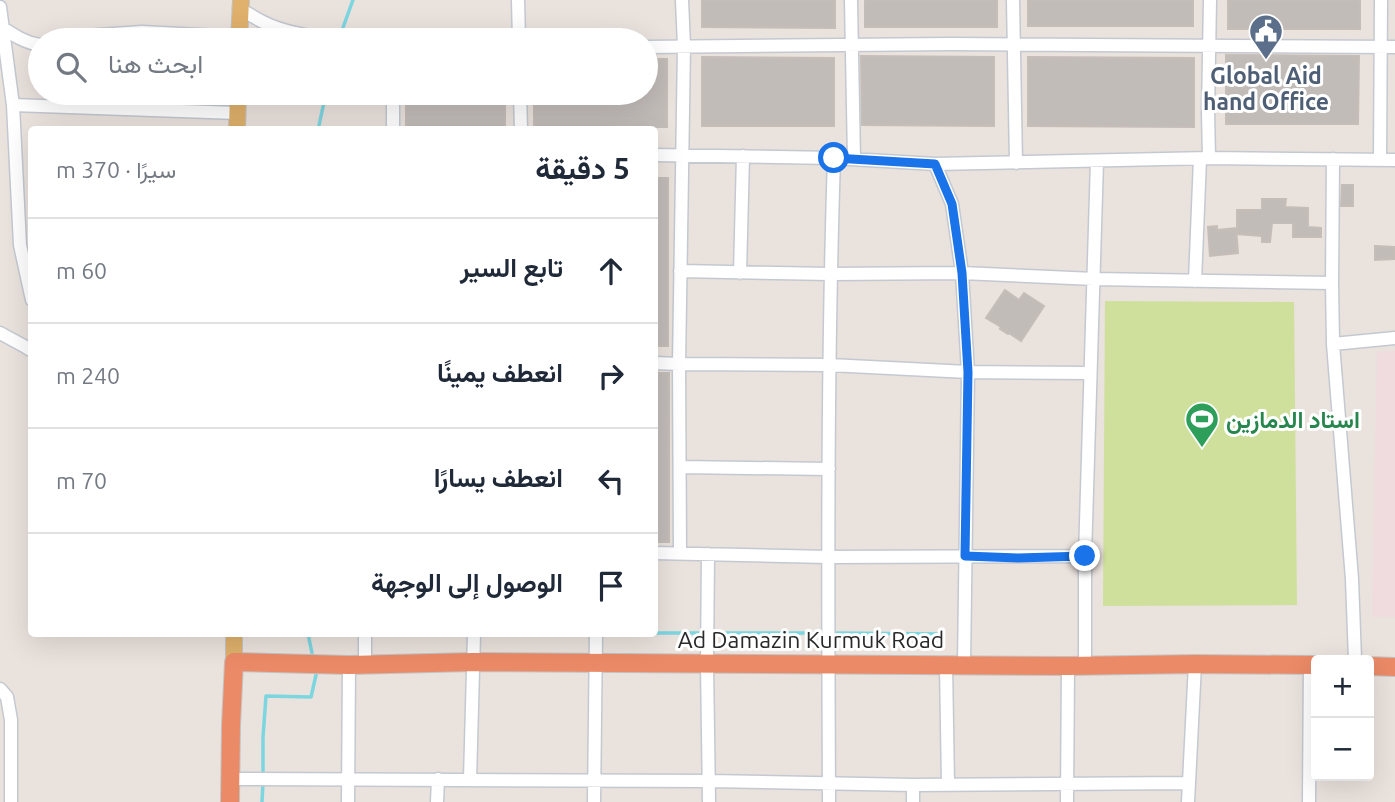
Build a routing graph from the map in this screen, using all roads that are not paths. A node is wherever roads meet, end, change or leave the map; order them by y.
1 (518, 0) edge
2 (682, 0) edge
3 (850, 0) edge
4 (1013, 0) edge
5 (1210, 0) edge
6 (1381, 0) edge
7 (240, 4) edge
8 (0, 7) edge
9 (3, 28) junction
10 (239, 28) edge
11 (276, 28) edge
12 (519, 28) edge
13 (28, 43) edge
14 (1015, 45) junction
15 (1210, 45) junction
16 (684, 46) junction
17 (851, 46) junction
18 (658, 47) edge
19 (1388, 47) edge
20 (13, 105) junction
21 (393, 105) edge
22 (520, 105) edge
23 (237, 121) edge
24 (393, 126) edge
25 (521, 126) edge
26 (658, 155) edge
27 (682, 156) junction
28 (743, 156) junction
29 (834, 158) junction
30 (1205, 158) junction
31 (854, 159) junction
32 (1333, 159) junction
33 (1380, 160) junction
34 (1395, 160) edge
35 (1097, 161) junction
36 (1016, 163) junction
37 (935, 164) junction
38 (26, 244) edge
39 (28, 263) edge
40 (680, 271) junction
41 (740, 272) junction
42 (962, 273) junction
43 (830, 274) junction
44 (1094, 279) junction
45 (1195, 281) junction
46 (1332, 283) junction
47 (0, 333) edge
48 (1395, 338) edge
49 (1333, 344) junction
50 (28, 349) edge
51 (658, 363) edge
52 (678, 364) junction
53 (830, 365) junction
54 (968, 372) junction
55 (1090, 373) junction
56 (680, 467) junction
57 (829, 469) junction
58 (658, 553) edge
59 (680, 554) junction
60 (708, 554) junction
61 (828, 556) junction
62 (965, 556) junction
63 (1085, 556) junction
64 (234, 637) edge
65 (364, 637) edge
66 (474, 637) edge
67 (596, 637) edge
68 (1355, 655) edge
69 (474, 662) junction
70 (234, 663) junction
71 (596, 663) junction
72 (707, 663) junction
73 (830, 663) junction
74 (1195, 664) junction
75 (357, 665) junction
76 (955, 665) junction
77 (1076, 665) junction
78 (1311, 665) edge
79 (1374, 666) edge
80 (1395, 667) edge
81 (0, 689) edge
82 (1311, 718) edge
83 (230, 779) junction
84 (438, 779) junction
85 (348, 780) junction
86 (470, 780) junction
87 (594, 781) junction
88 (709, 782) junction
89 (1188, 783) junction
90 (829, 784) junction
91 (948, 784) junction
92 (1068, 784) junction
93 (913, 785) junction
94 (11, 802) edge
95 (230, 802) edge
96 (348, 802) edge
97 (437, 802) edge
98 (594, 802) edge
99 (709, 802) edge
100 (829, 802) edge
101 (913, 802) edge
102 (1068, 802) edge
103 (1188, 802) edge
104 (1308, 802) edge

1 - 12 street
2 - 16 street
3 - 17 street
4 - 14 street
5 - 15 street
6 - 19 street
7 - 10 main road
7 - 11 street
8 - 9 street
9 - 13 street
9 - 20 street
14 - 15 street
14 - 17 street
14 - 36 street
15 - 19 street
15 - 30 street
16 - 17 street
16 - 18 street
16 - 27 street
17 - 31 street
19 - 33 street
20 - 23 street
20 - 38 street
21 - 24 street
22 - 25 street
26 - 27 street
27 - 28 street
27 - 40 street
28 - 29 street
28 - 41 street
29 - 31 street
29 - 43 street
30 - 32 street
30 - 35 street
30 - 45 street
31 - 37 street
32 - 33 street
32 - 46 street
33 - 34 street
35 - 36 street
35 - 44 street
36 - 37 street
37 - 42 street
38 - 39 street
40 - 41 street
40 - 52 street
41 - 43 street
42 - 43 street
42 - 44 street
42 - 54 street
43 - 53 street
44 - 45 street
44 - 55 street
45 - 46 street
46 - 49 street
47 - 50 street
48 - 49 street
49 - 68 street
51 - 52 street
52 - 53 street
52 - 56 street
53 - 54 street
53 - 57 street
54 - 55 street
54 - 62 street
55 - 63 street
56 - 57 street
56 - 59 street
57 - 61 street
58 - 59 street
59 - 60 street
60 - 61 street
60 - 72 street
61 - 62 street
61 - 73 street
62 - 63 street
62 - 76 street
63 - 77 street
64 - 70 main road
65 - 75 street
66 - 69 street
67 - 71 street
69 - 71 highway, Ad Damazin Kurmuk Road
69 - 75 highway, Ad Damazin Kurmuk Road
69 - 86 street
70 - 75 highway, Ad Damazin Kurmuk Road
70 - 83 highway
71 - 72 highway, Ad Damazin Kurmuk Road
71 - 87 street
72 - 73 highway, Ad Damazin Kurmuk Road
72 - 88 street
73 - 76 highway, Ad Damazin Kurmuk Road
73 - 90 street
74 - 77 highway, Ad Damazin Kurmuk Road
74 - 78 highway, Ad Damazin Kurmuk Road
74 - 89 street
75 - 85 street
76 - 77 highway, Ad Damazin Kurmuk Road
76 - 91 street
77 - 92 street
79 - 80 highway
81 - 94 street
82 - 104 street
83 - 85 street
83 - 95 highway
84 - 85 street
84 - 86 street
84 - 97 street
85 - 96 street
86 - 87 street
87 - 88 street
87 - 98 street
88 - 90 street
88 - 99 street
89 - 92 street
89 - 103 street
90 - 93 street
90 - 100 street
91 - 92 street
91 - 93 street
92 - 102 street
93 - 101 street

